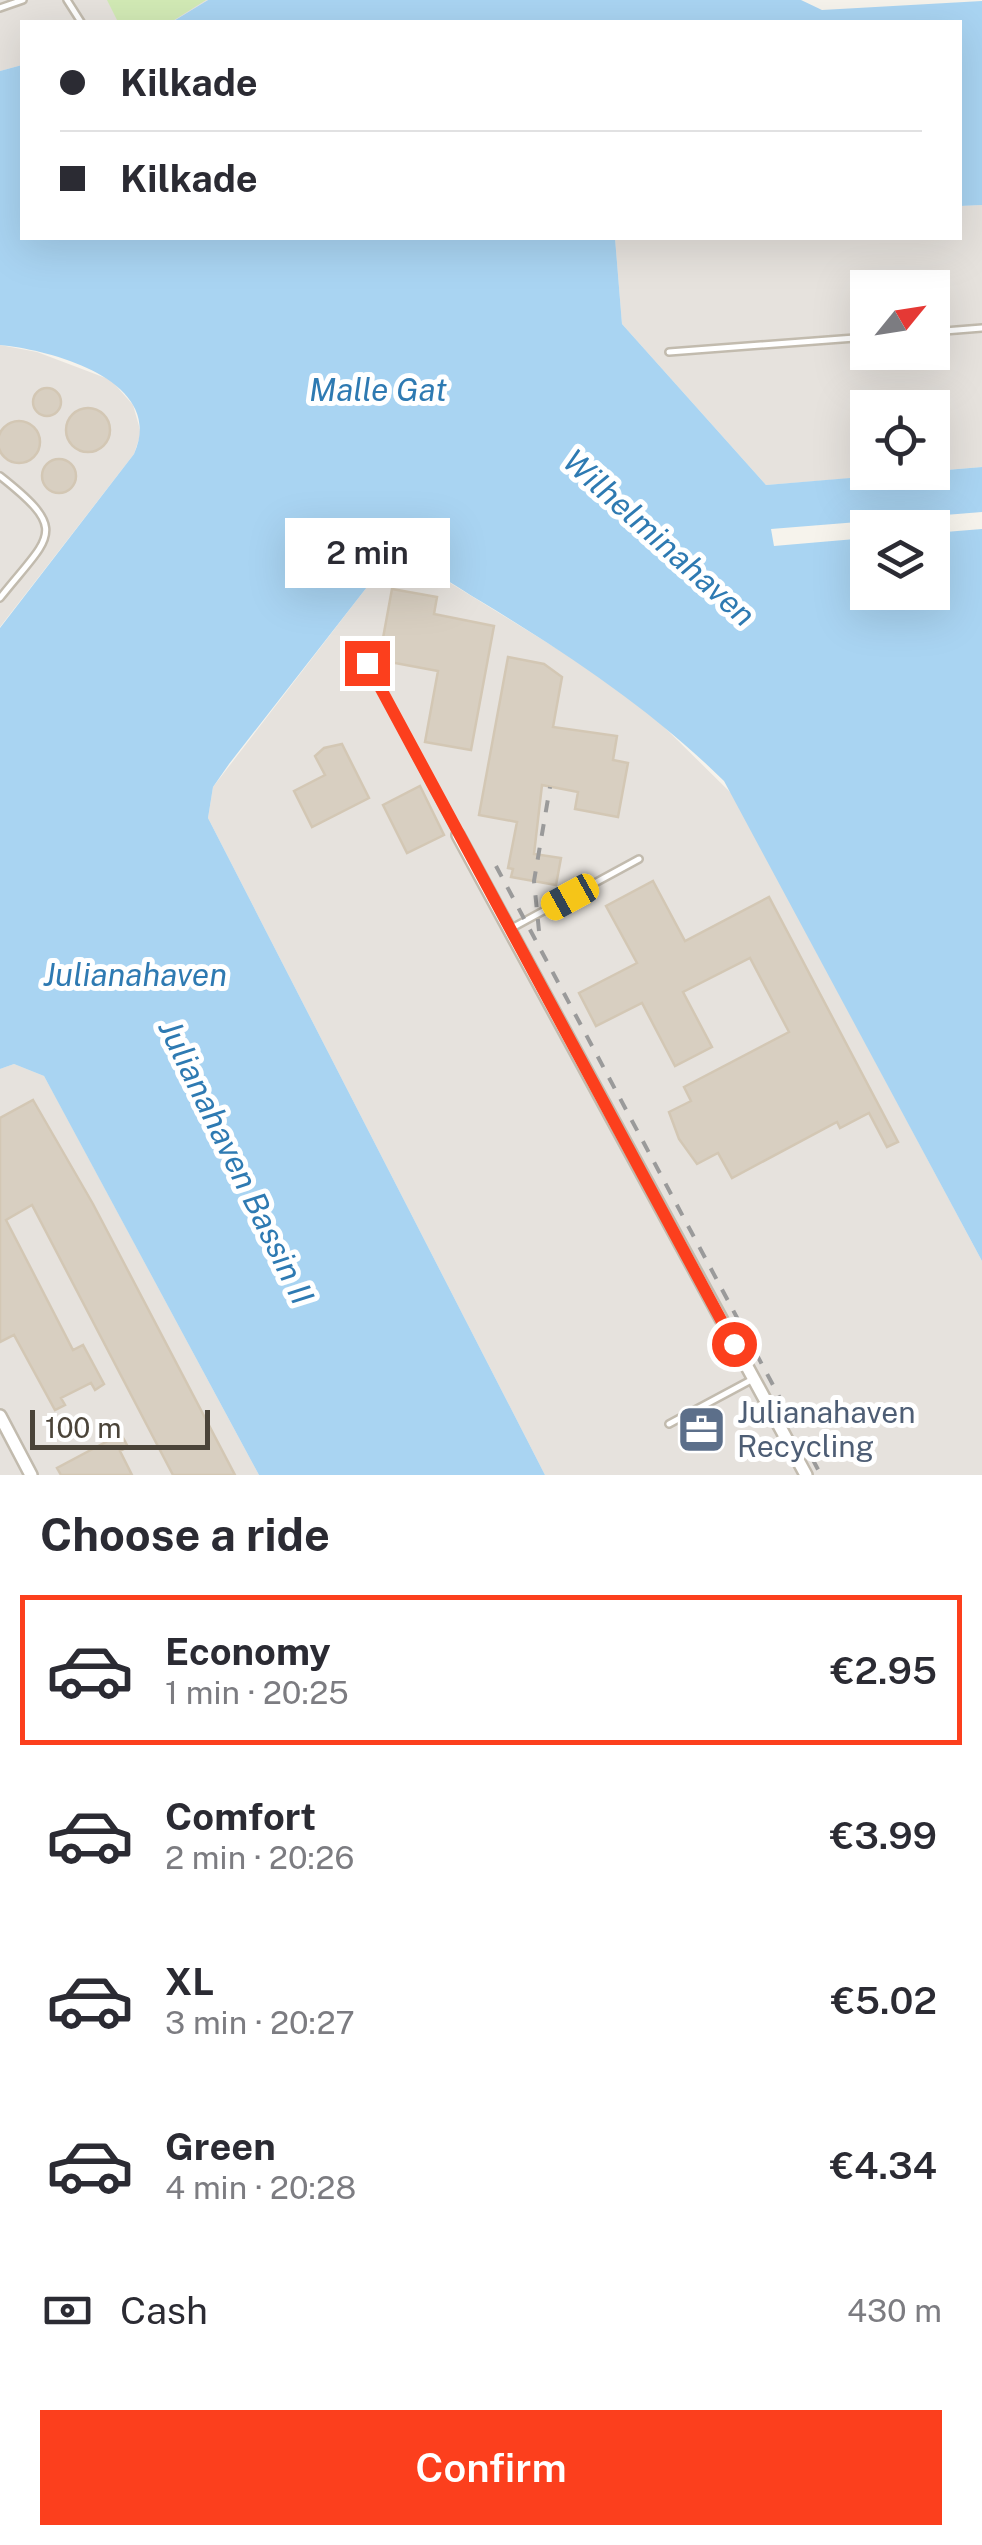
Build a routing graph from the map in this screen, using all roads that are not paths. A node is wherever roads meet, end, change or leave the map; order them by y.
1 (23, 0) edge
2 (0, 8) edge
3 (982, 328) edge
4 (950, 331) edge
5 (850, 338) edge
6 (669, 352) dead end
7 (0, 476) edge
8 (0, 598) edge
9 (367, 663) dead end
10 (458, 835) joint
11 (638, 859) dead end
12 (510, 929) junction
13 (753, 1379) junction
14 (0, 1416) edge
15 (669, 1424) dead end
16 (31, 1475) edge
17 (806, 1475) edge

1 - 2 lane
3 - 4 lane
5 - 6 lane
7 - 8 lane
9 - 10 lane
10 - 12 street
11 - 12 lane
12 - 13 street
13 - 15 lane
13 - 17 street
14 - 16 street

